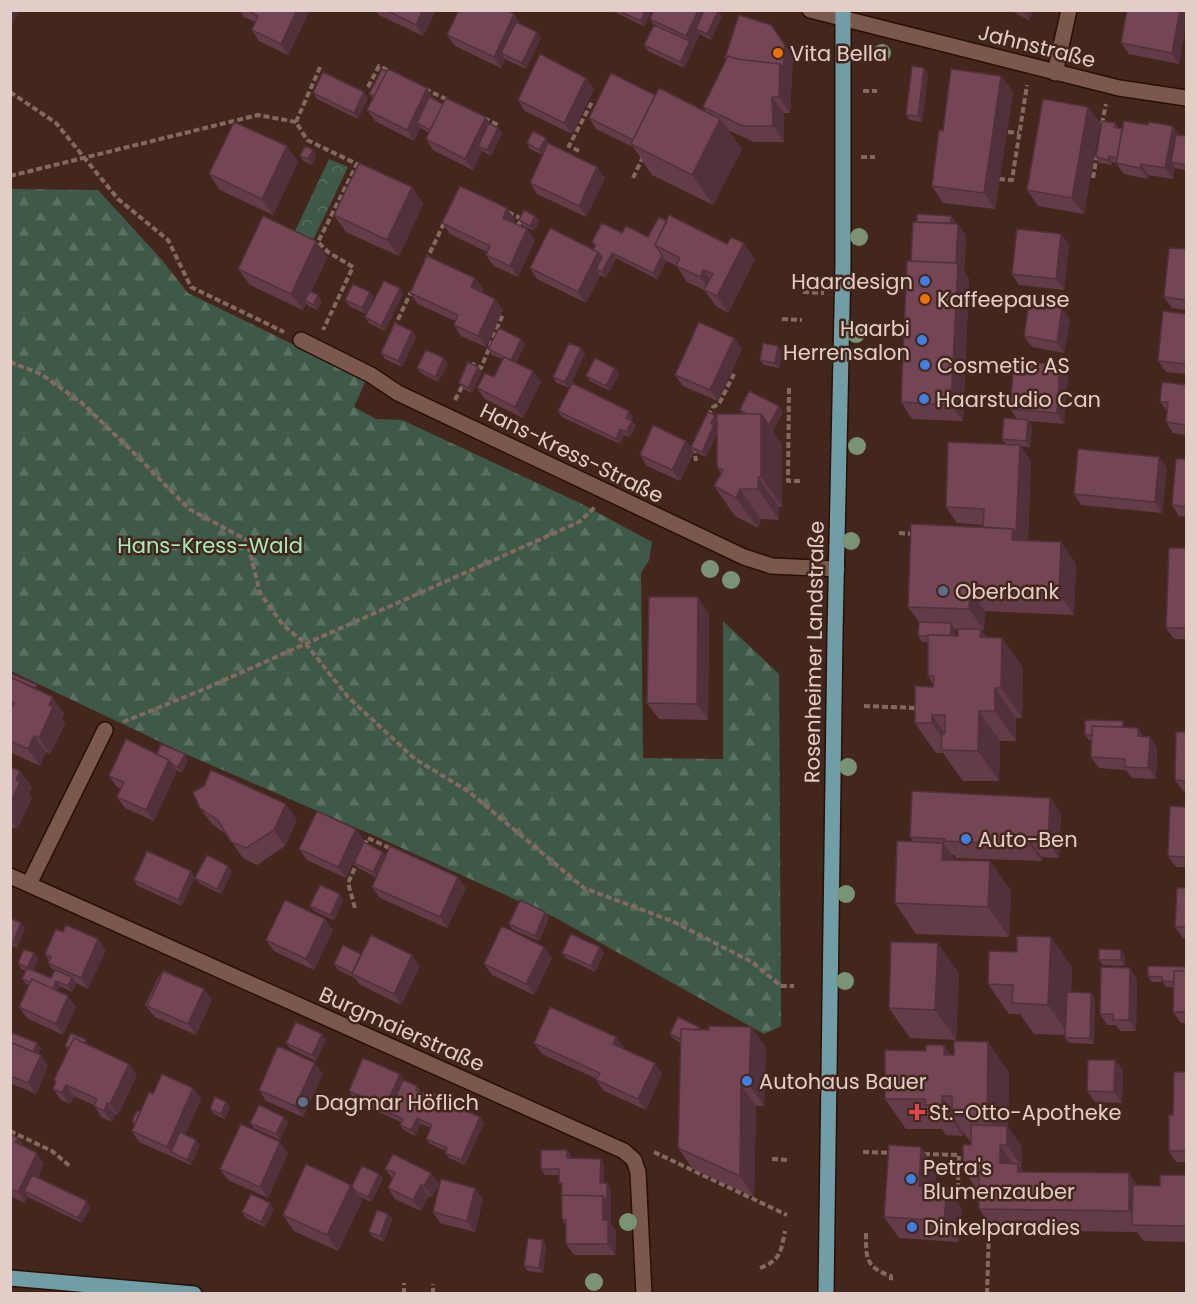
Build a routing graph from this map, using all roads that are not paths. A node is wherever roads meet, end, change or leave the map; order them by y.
1 (810, 10) edge
2 (1069, 10) edge
3 (843, 15) edge
4 (1055, 73) junction
5 (1186, 98) edge
6 (308, 344) road end
7 (837, 569) junction
8 (105, 730) road end
9 (10, 876) edge
10 (29, 884) junction
11 (10, 1278) edge
12 (194, 1293) edge
13 (644, 1293) edge
14 (826, 1293) edge

1 - 3 street, Jahnstraße
2 - 4 street
3 - 4 street, Jahnstraße
3 - 7 main road, Rosenheimer Landstraße
4 - 5 street, Jahnstraße
6 - 7 street, Hans-Kress-Straße
7 - 14 main road, Rosenheimer Landstraße
8 - 10 street
9 - 10 street, Burgmaierstraße
10 - 13 street, Burgmaierstraße
11 - 12 main road

